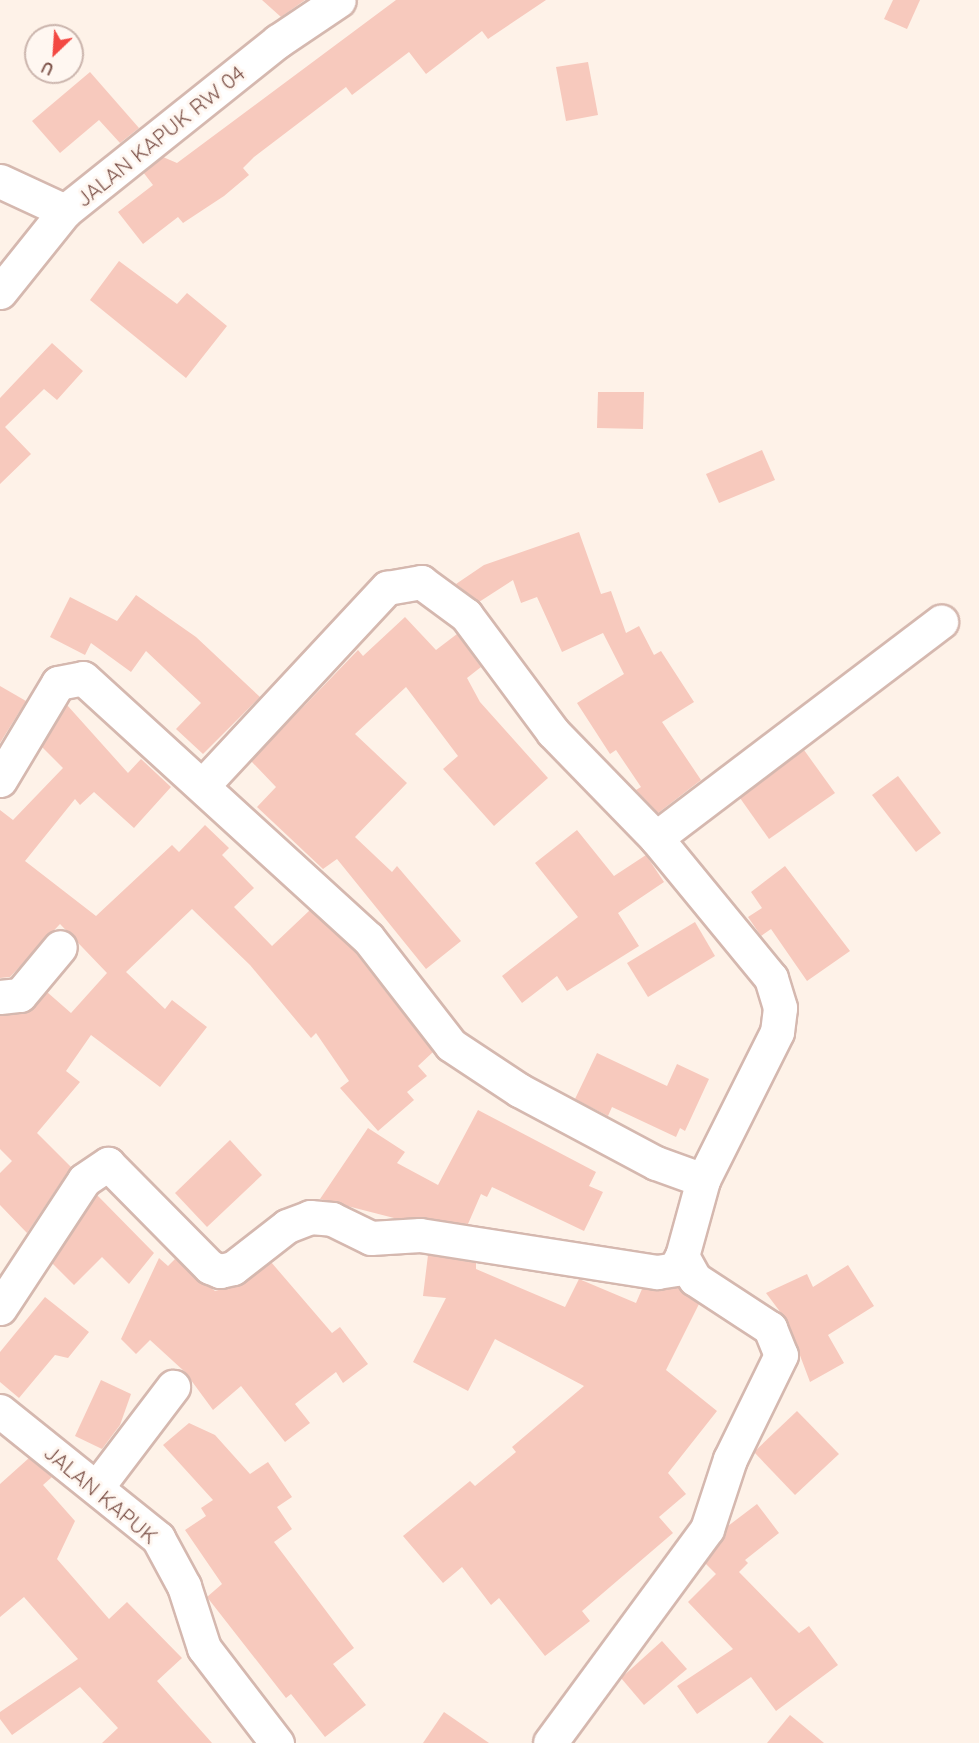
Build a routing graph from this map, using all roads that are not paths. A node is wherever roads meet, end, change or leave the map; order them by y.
1 (339, 0) edge
2 (0, 181) edge
3 (65, 212) junction
4 (0, 292) edge
5 (941, 622) dead end
6 (0, 780) edge
7 (203, 784) junction
8 (656, 838) junction
9 (60, 947) dead end
10 (0, 997) edge
11 (703, 1180) junction
12 (682, 1256) junction
13 (0, 1308) edge
14 (173, 1387) dead end
15 (0, 1411) edge
16 (97, 1487) junction
17 (277, 1743) edge
18 (550, 1743) edge

1 - 3 street, JALAN KAPUK RW 04
2 - 3 street
3 - 4 street, JALAN KAPUK RW 04
5 - 8 street
6 - 7 street
7 - 8 street
7 - 11 street
8 - 11 street
9 - 10 street
11 - 12 street
12 - 13 street
12 - 18 street
14 - 16 street
15 - 16 street, JALAN KAPUK
16 - 17 street, JALAN KAPUK

